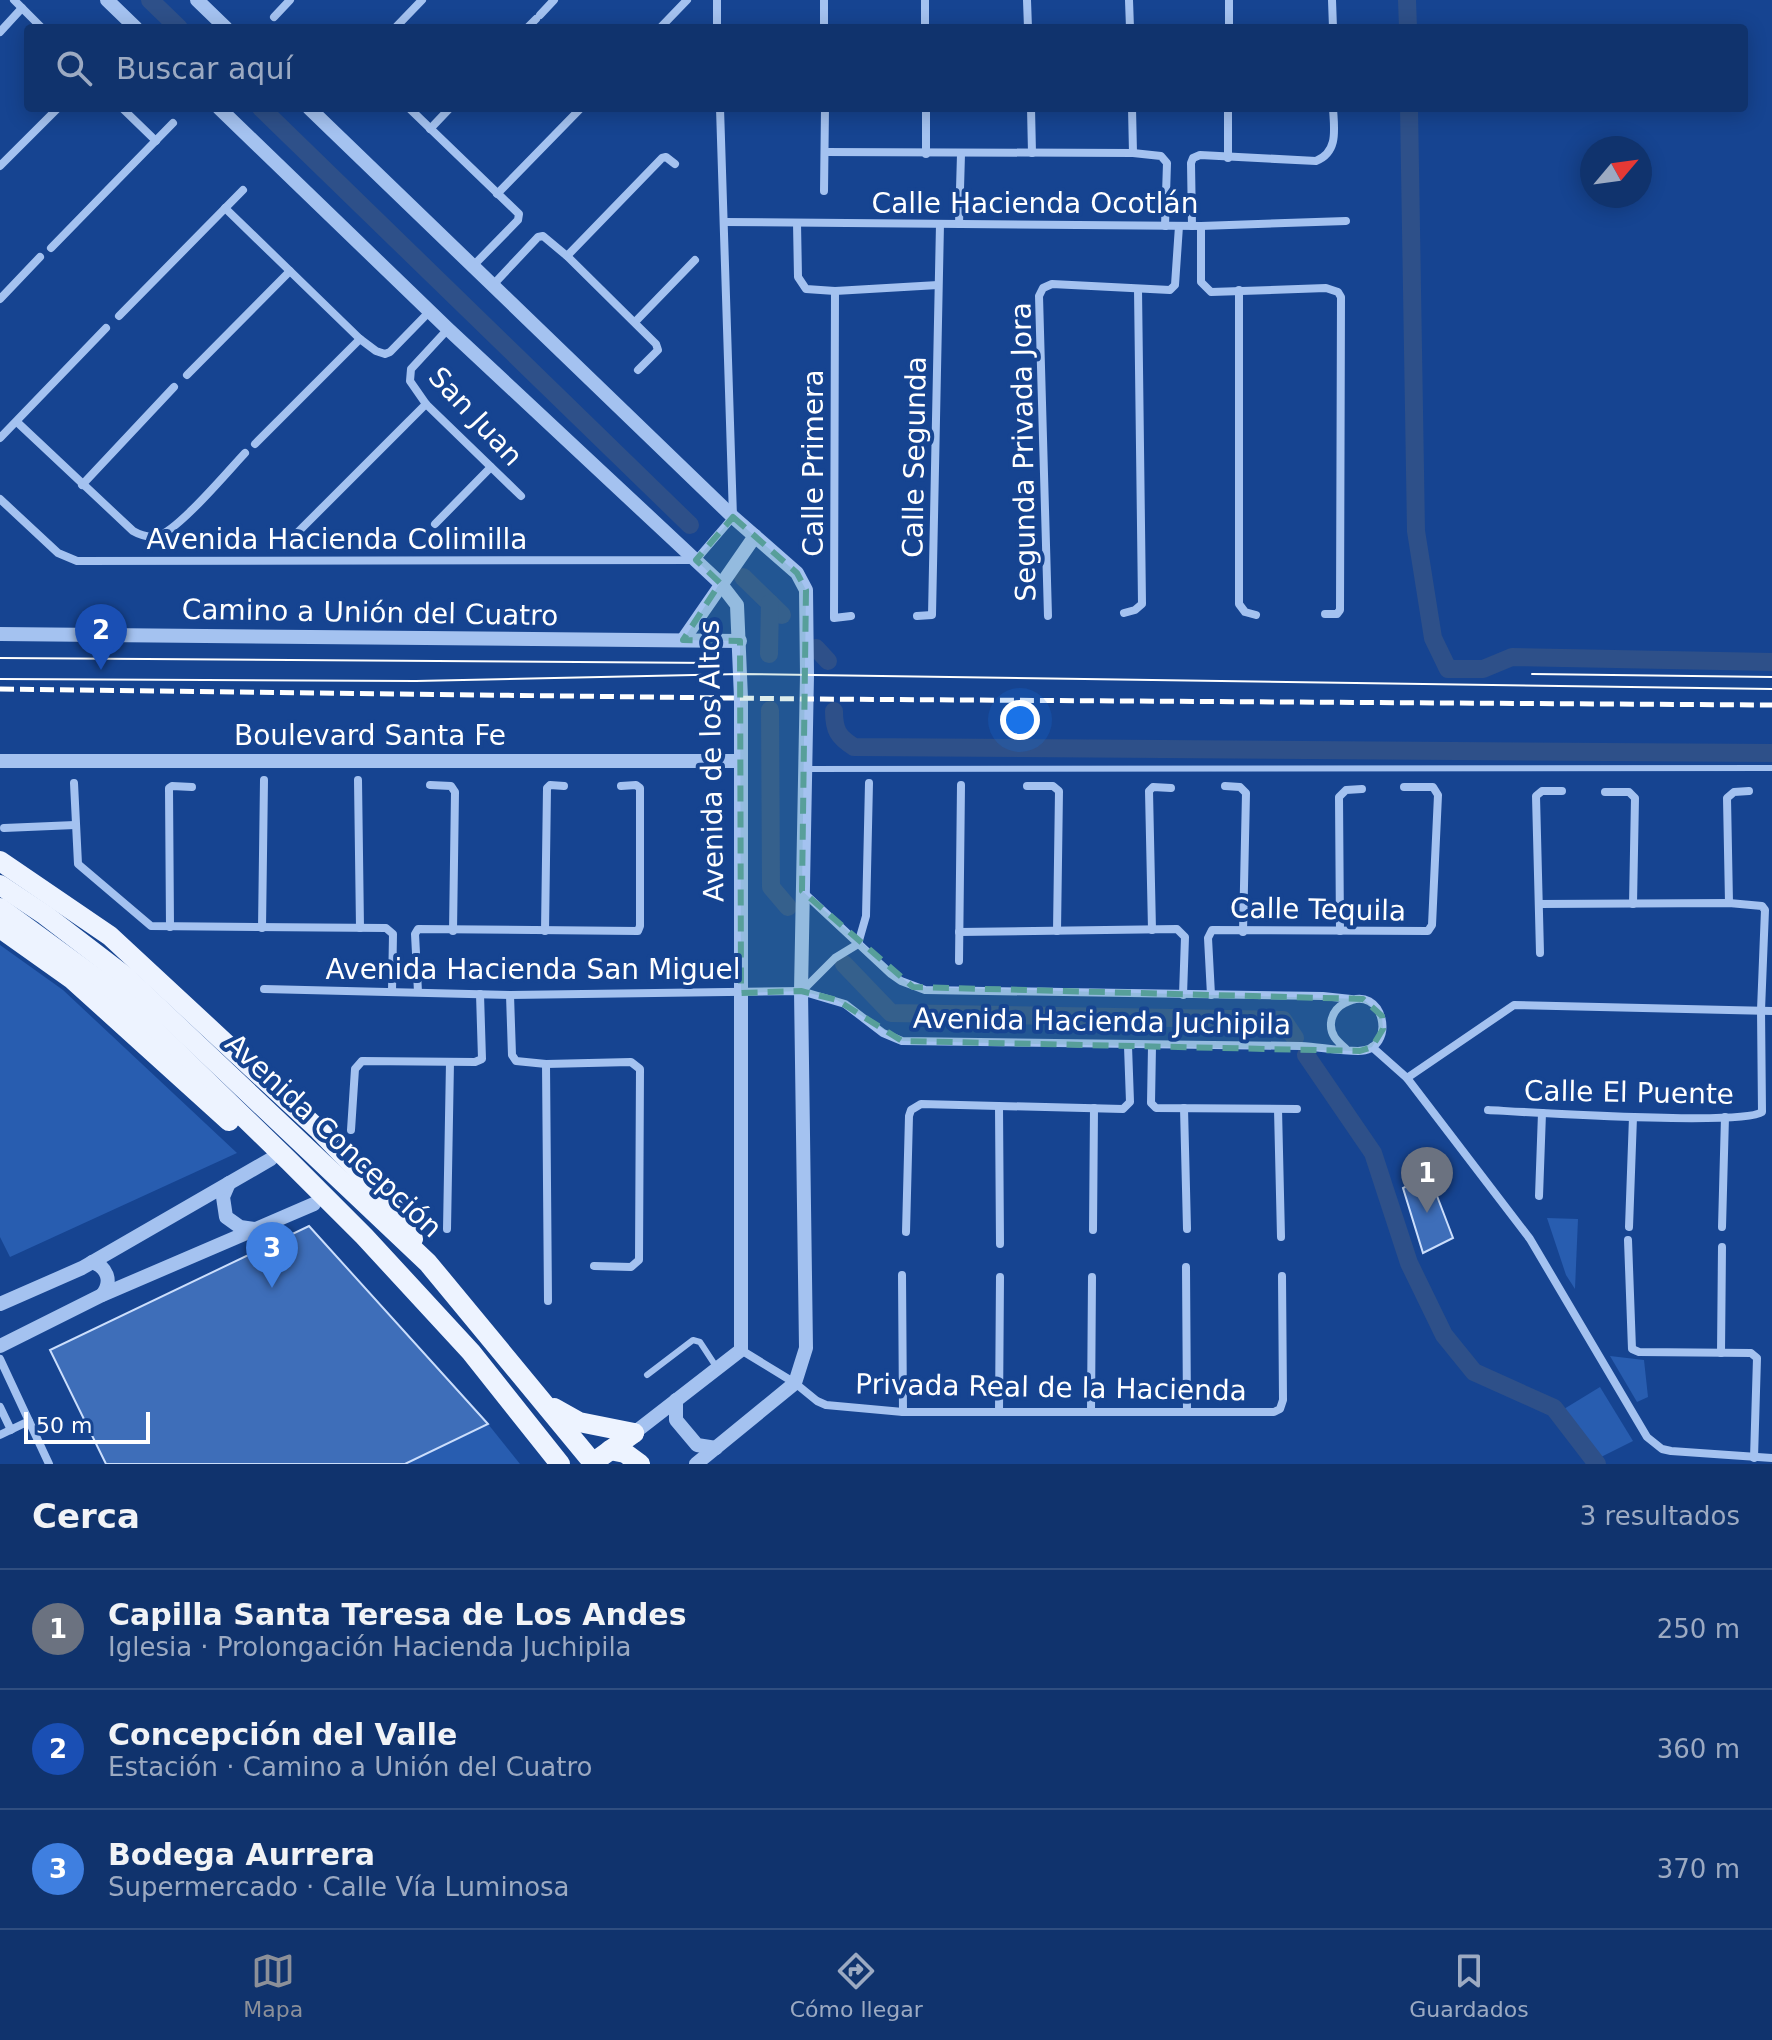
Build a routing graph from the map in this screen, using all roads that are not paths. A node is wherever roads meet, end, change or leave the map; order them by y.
1 (14, 0) edge
2 (107, 0) edge
3 (197, 0) edge
4 (290, 0) edge
5 (422, 0) edge
6 (554, 0) edge
7 (687, 0) edge
8 (717, 0) edge
9 (824, 0) edge
10 (925, 0) edge
11 (1027, 0) edge
12 (1129, 0) edge
13 (1229, 0) edge
14 (1332, 0) edge
15 (22, 8) junction
16 (274, 17) dead end
17 (38, 24) edge
18 (132, 24) edge
19 (222, 24) edge
20 (399, 24) edge
21 (531, 24) edge
22 (664, 24) edge
23 (717, 24) edge
24 (824, 24) edge
25 (925, 24) edge
26 (1028, 24) edge
27 (1130, 24) edge
28 (1229, 24) edge
29 (1333, 24) edge
30 (0, 32) edge
31 (54, 112) edge
32 (126, 112) edge
33 (223, 112) edge
34 (313, 112) edge
35 (413, 112) edge
36 (446, 112) edge
37 (577, 112) edge
38 (720, 112) edge
39 (825, 112) edge
40 (926, 112) edge
41 (1031, 112) edge
42 (1132, 112) edge
43 (1228, 112) edge
44 (1333, 112) edge
45 (173, 123) dead end
46 (430, 129) junction
47 (156, 141) junction
48 (825, 152) junction
49 (1032, 153) junction
50 (1133, 153) junction
51 (926, 154) junction
52 (961, 154) junction
53 (1228, 158) junction
54 (675, 164) dead end
55 (0, 166) edge
56 (243, 190) dead end
57 (824, 191) dead end
58 (497, 194) junction
59 (225, 208) junction
60 (1346, 221) dead end
61 (724, 222) junction
62 (797, 223) junction
63 (940, 224) junction
64 (959, 224) junction
65 (1165, 226) junction
66 (1179, 226) junction
67 (1197, 226) junction
68 (51, 248) dead end
69 (567, 256) junction
70 (40, 257) dead end
71 (695, 260) dead end
72 (472, 267) junction
73 (290, 271) junction
74 (938, 285) junction
75 (492, 286) junction
76 (1138, 289) junction
77 (1239, 290) junction
78 (835, 291) junction
79 (0, 299) edge
80 (429, 312) junction
81 (119, 316) dead end
82 (635, 322) junction
83 (106, 328) dead end
84 (448, 329) junction
85 (360, 339) junction
86 (638, 370) dead end
87 (187, 375) dead end
88 (174, 387) dead end
89 (426, 404) junction
90 (17, 422) junction
91 (0, 438) edge
92 (255, 444) dead end
93 (245, 453) dead end
94 (491, 467) junction
95 (82, 485) junction
96 (521, 496) dead end
97 (0, 499) edge
98 (733, 517) junction
99 (435, 524) dead end
100 (755, 536) junction
101 (291, 539) dead end
102 (696, 560) junction
103 (720, 583) junction
104 (1124, 613) dead end
105 (1325, 614) dead end
106 (1256, 615) dead end
107 (851, 616) dead end
108 (917, 616) dead end
109 (1048, 616) dead end
110 (0, 634) edge
111 (683, 640) junction
112 (740, 641) junction
113 (0, 761) edge
114 (740, 761) junction
115 (1772, 768) edge
116 (804, 769) junction
117 (264, 780) dead end
118 (358, 780) dead end
119 (74, 783) dead end
120 (869, 783) dead end
121 (430, 785) dead end
122 (961, 785) dead end
123 (564, 786) dead end
124 (621, 786) dead end
125 (1027, 786) dead end
126 (1225, 786) dead end
127 (192, 787) dead end
128 (1404, 787) dead end
129 (1171, 788) dead end
130 (1362, 789) dead end
131 (1562, 791) dead end
132 (1749, 791) dead end
133 (1605, 792) dead end
134 (75, 825) junction
135 (4, 828) dead end
136 (0, 861) edge
137 (0, 885) edge
138 (802, 891) junction
139 (1729, 903) junction
140 (1539, 904) junction
141 (1633, 904) junction
142 (0, 908) edge
143 (170, 927) junction
144 (0, 928) edge
145 (262, 928) junction
146 (360, 928) junction
147 (1152, 930) junction
148 (453, 931) junction
149 (545, 931) junction
150 (1057, 931) junction
151 (1340, 931) junction
152 (959, 932) junction
153 (1243, 932) junction
154 (858, 944) junction
155 (1540, 953) dead end
156 (959, 961) dead end
157 (264, 989) dead end
158 (392, 991) junction
159 (801, 991) junction
160 (418, 992) junction
161 (741, 993) junction
162 (480, 994) junction
163 (510, 995) junction
164 (1183, 995) junction
165 (1211, 995) junction
166 (1351, 999) junction
167 (1761, 1010) junction
168 (1772, 1011) edge
169 (1128, 1046) junction
170 (1152, 1046) junction
171 (1372, 1047) junction
172 (1346, 1049) junction
173 (450, 1062) junction
174 (546, 1064) junction
175 (1407, 1078) junction
176 (999, 1107) junction
177 (1094, 1108) junction
178 (1184, 1108) junction
179 (1278, 1109) junction
180 (1297, 1109) dead end
181 (1488, 1110) dead end
182 (1542, 1113) junction
183 (1633, 1117) junction
184 (1725, 1117) junction
185 (351, 1130) dead end
186 (271, 1159) junction
187 (229, 1183) junction
188 (1539, 1196) dead end
189 (314, 1204) junction
190 (1629, 1227) dead end
191 (1722, 1227) dead end
192 (254, 1229) junction
193 (447, 1229) dead end
194 (1187, 1229) dead end
195 (1093, 1230) dead end
196 (906, 1232) dead end
197 (1281, 1237) dead end
198 (1628, 1240) dead end
199 (1000, 1244) dead end
200 (1722, 1247) dead end
201 (92, 1262) junction
202 (428, 1263) junction
203 (594, 1266) dead end
204 (1186, 1267) dead end
205 (902, 1275) dead end
206 (1282, 1276) dead end
207 (1000, 1277) dead end
208 (1092, 1277) dead end
209 (405, 1283) junction
210 (102, 1295) junction
211 (548, 1301) dead end
212 (0, 1304) edge
213 (0, 1346) edge
214 (741, 1350) junction
215 (1721, 1353) junction
216 (0, 1359) edge
217 (717, 1368) junction
218 (647, 1375) dead end
219 (795, 1383) junction
220 (676, 1400) junction
221 (543, 1402) junction
222 (0, 1407) edge
223 (1091, 1411) junction
224 (1187, 1411) junction
225 (903, 1412) junction
226 (999, 1412) junction
227 (29, 1421) junction
228 (11, 1430) junction
229 (634, 1433) junction
230 (0, 1435) edge
231 (716, 1448) junction
232 (610, 1450) junction
233 (1754, 1458) junction
234 (1772, 1458) edge
235 (49, 1464) edge
236 (560, 1464) edge
237 (592, 1464) edge
238 (640, 1464) edge
239 (696, 1464) edge

1 - 15 street
2 - 18 street
3 - 19 street
4 - 16 street
5 - 20 street
6 - 21 street
7 - 22 street
8 - 23 street
9 - 24 street
10 - 25 street
11 - 26 street
12 - 27 street
13 - 28 street
14 - 29 street
15 - 17 street
15 - 30 street
31 - 55 street
32 - 47 street
33 - 80 street, Avenida de los Altos
34 - 72 street
35 - 46 street
36 - 46 street
37 - 58 street
38 - 61 street
39 - 48 street
40 - 51 street
41 - 49 street
42 - 50 street
43 - 53 street
44 - 53 street
45 - 47 street
46 - 58 street
47 - 68 street
48 - 51 street
48 - 57 street
49 - 50 street
49 - 52 street
50 - 65 street
51 - 52 street
52 - 64 street
53 - 67 street
54 - 69 street
56 - 59 street
58 - 72 street
59 - 73 street
59 - 81 street
60 - 67 street, Calle Hacienda Ocotlán
61 - 62 street, Calle Hacienda Ocotlán
61 - 98 street
62 - 63 street, Calle Hacienda Ocotlán
62 - 78 street
63 - 64 street, Calle Hacienda Ocotlán
63 - 74 street
64 - 65 street, Calle Hacienda Ocotlán
65 - 66 street, Calle Hacienda Ocotlán
66 - 67 street, Calle Hacienda Ocotlán
66 - 76 street
67 - 77 street
69 - 75 street
69 - 82 street
70 - 79 street
71 - 82 street
72 - 75 street
73 - 85 street
73 - 87 street
74 - 78 street
74 - 108 street, Calle Segunda
75 - 98 street
76 - 104 street
76 - 109 street, Segunda Privada Jora
77 - 105 street
77 - 106 street
78 - 107 street, Calle Primera
80 - 84 street, Avenida de los Altos
80 - 85 street
82 - 86 street
83 - 90 street
84 - 89 street, San Juan
84 - 102 street, Avenida de los Altos
85 - 92 street
88 - 95 street
89 - 94 street, San Juan
89 - 101 street
90 - 91 street
90 - 95 street
93 - 95 street
94 - 96 street, San Juan
94 - 99 street
97 - 102 street, Avenida Hacienda Colimilla
98 - 100 street
98 - 102 street
100 - 103 street
100 - 116 street
102 - 103 street, Avenida de los Altos
103 - 111 street
103 - 112 street, Avenida de los Altos
110 - 111 street, Camino a Unión del Cuatro
111 - 112 street, Camino a Unión del Cuatro
112 - 114 street, Avenida de los Altos
113 - 114 street, Boulevard Santa Fe
114 - 161 street, Avenida de los Altos
115 - 116 lane
116 - 138 street
117 - 145 street
118 - 146 street
119 - 134 street
120 - 154 street
121 - 148 street
122 - 152 street
123 - 149 street
124 - 149 street
125 - 150 street
126 - 153 street
127 - 143 street
128 - 151 street, Calle Tequila
129 - 147 street
130 - 151 street
131 - 140 street
132 - 139 street
133 - 141 street
134 - 135 street
134 - 143 street
136 - 202 main road
137 - 202 main road, Avenida Concepción
138 - 154 street, Avenida Hacienda Juchipila
138 - 159 street
139 - 141 street
139 - 167 street
140 - 141 street
140 - 155 street
142 - 209 main road, Avenida Concepción
143 - 145 street
144 - 186 main road
145 - 146 street
146 - 158 street
147 - 150 street
147 - 164 street
148 - 149 street
148 - 160 street
150 - 152 street
151 - 153 street, Calle Tequila
152 - 156 street
153 - 165 street, Calle Tequila
154 - 159 street
154 - 164 street, Avenida Hacienda Juchipila
157 - 158 street, Avenida Hacienda San Miguel
158 - 160 street, Avenida Hacienda San Miguel
159 - 161 street, Avenida Hacienda San Miguel
159 - 169 street, Avenida Hacienda Juchipila
159 - 219 street
160 - 162 street, Avenida Hacienda San Miguel
161 - 163 street, Avenida Hacienda San Miguel
161 - 214 street, Avenida de los Altos
162 - 163 street, Avenida Hacienda San Miguel
162 - 173 street
163 - 174 street
164 - 165 street, Avenida Hacienda Juchipila
165 - 166 street, Avenida Hacienda Juchipila
166 - 171 street
166 - 172 street
167 - 168 street
167 - 175 street
167 - 184 street, Calle El Puente
169 - 170 street, Avenida Hacienda Juchipila
169 - 177 street
170 - 172 street, Avenida Hacienda Juchipila
170 - 178 street
171 - 172 street
171 - 175 street
173 - 185 street
173 - 193 street
174 - 203 street
174 - 211 street
175 - 233 street
176 - 177 street
176 - 196 street
176 - 199 street
177 - 195 street
178 - 179 street
178 - 194 street
179 - 180 street
179 - 197 street
181 - 182 street, Calle El Puente
182 - 183 street, Calle El Puente
182 - 188 street
183 - 184 street, Calle El Puente
183 - 190 street
184 - 191 street
186 - 187 street
186 - 189 main road
187 - 192 street
187 - 201 street
189 - 192 street
189 - 209 main road
192 - 210 street
198 - 215 street
200 - 215 street
201 - 210 street
201 - 212 street
202 - 221 main road, Avenida Concepción
204 - 224 street
205 - 225 street
206 - 224 street, Privada Real de la Hacienda
207 - 226 street
208 - 223 street
209 - 236 main road, Avenida Concepción
210 - 213 street
214 - 217 street
214 - 219 street, Privada Real de la Hacienda
215 - 233 street
216 - 227 street
217 - 218 lane
217 - 220 street
219 - 225 street, Privada Real de la Hacienda
219 - 231 street
220 - 229 street
220 - 231 street
221 - 229 main road
221 - 237 main road, Avenida Concepción
222 - 228 street
223 - 224 street, Privada Real de la Hacienda
223 - 226 street, Privada Real de la Hacienda
225 - 226 street, Privada Real de la Hacienda
227 - 228 street
227 - 235 street
228 - 230 street
229 - 232 main road
231 - 239 street
232 - 237 main road
232 - 238 main road
233 - 234 street

